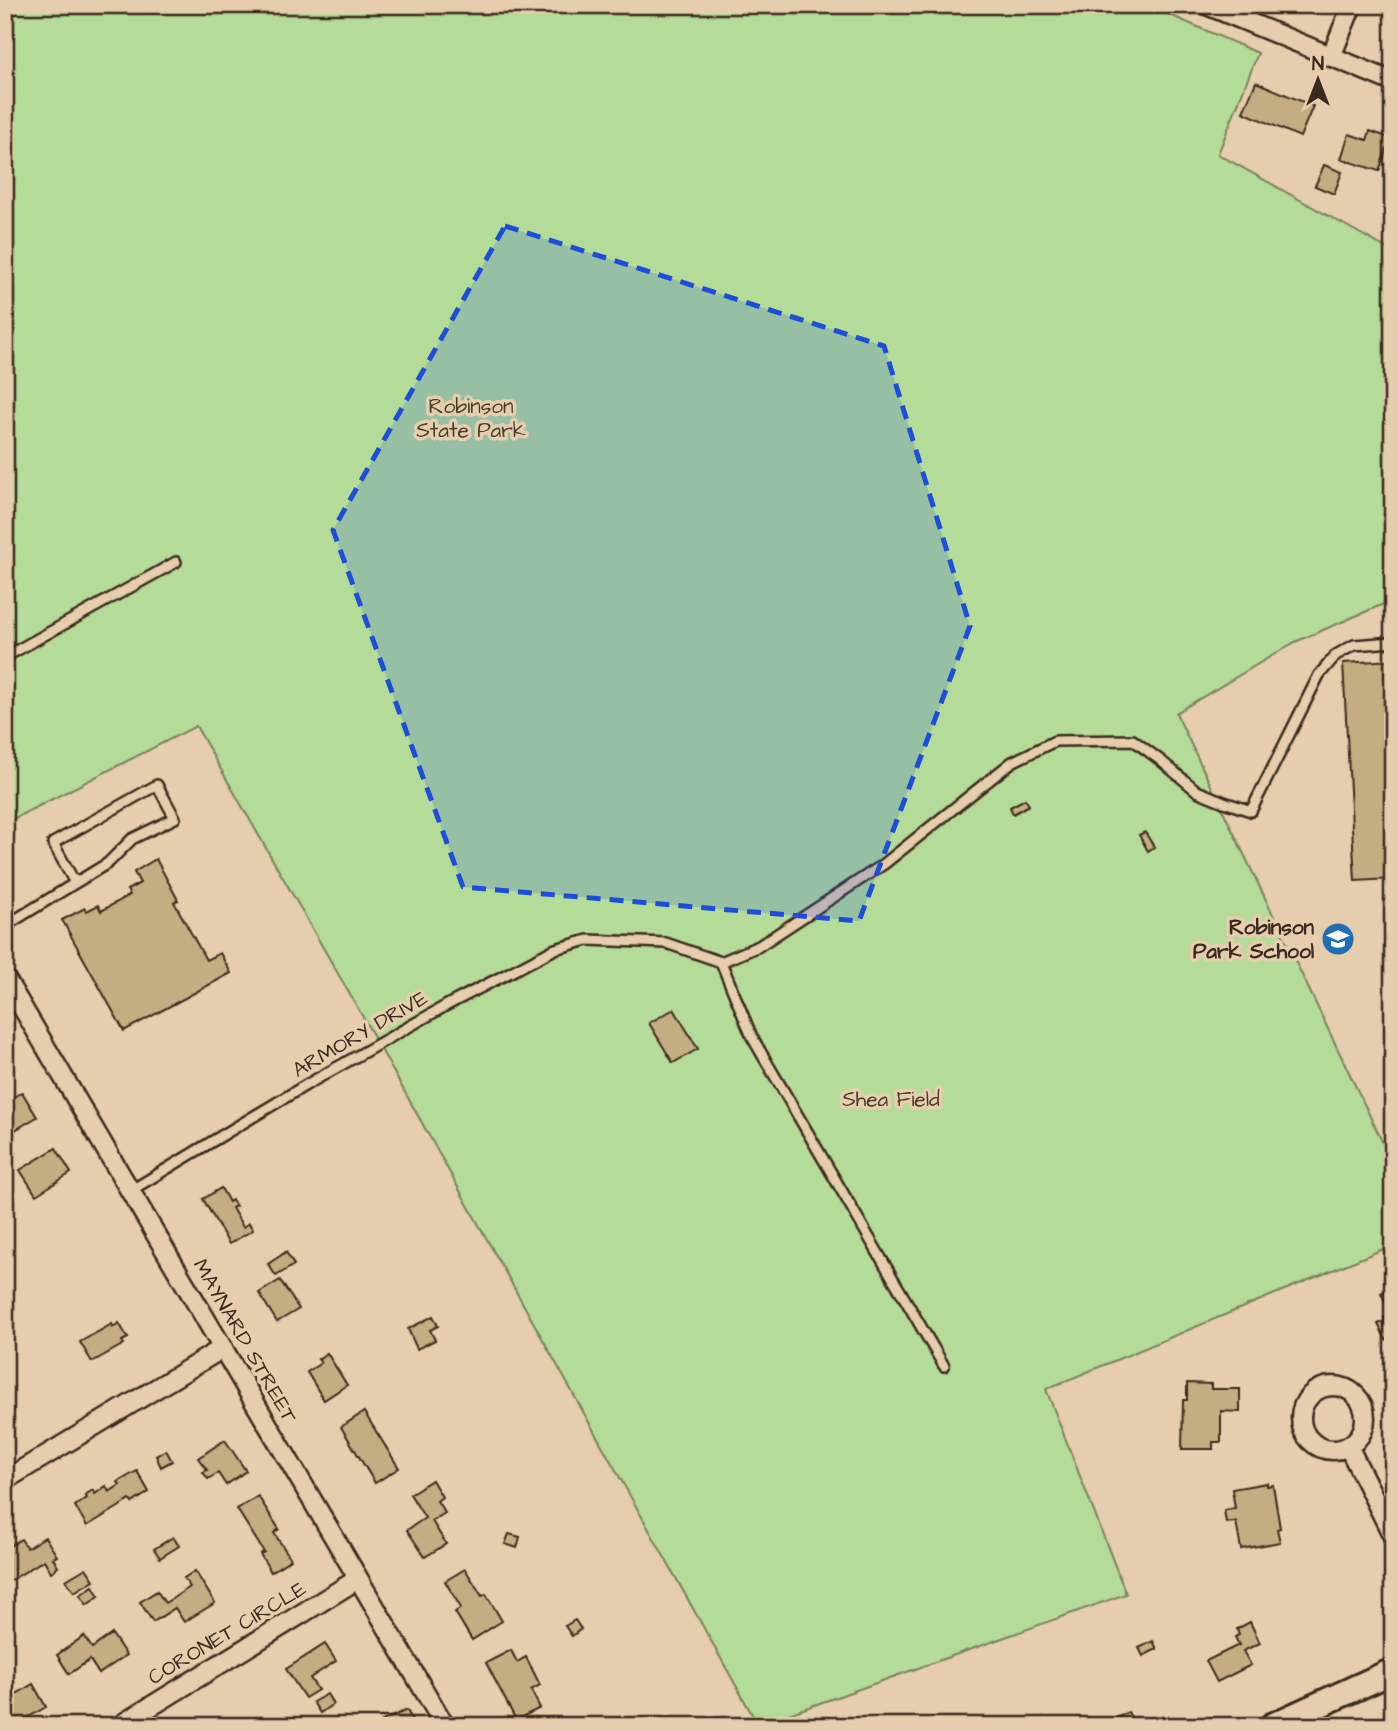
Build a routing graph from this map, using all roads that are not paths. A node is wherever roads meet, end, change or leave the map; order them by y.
1 (1207, 5) edge
2 (1353, 5) edge
3 (1331, 57) junction
4 (1393, 82) edge
5 (176, 562) dead end
6 (1393, 642) edge
7 (5, 657) edge
8 (75, 883) junction
9 (5, 926) edge
10 (721, 962) junction
11 (5, 978) edge
12 (130, 1191) junction
13 (223, 1348) junction
14 (944, 1366) dead end
15 (1348, 1446) dead end
16 (5, 1480) edge
17 (1393, 1536) edge
18 (358, 1579) junction
19 (1393, 1671) edge
20 (119, 1726) edge
21 (445, 1726) edge
22 (1272, 1726) edge

1 - 3 street
2 - 3 street
3 - 4 street
5 - 7 lane
6 - 10 lane
8 - 8 lane
8 - 9 lane
10 - 12 lane, ARMORY DRIVE
10 - 14 lane
11 - 12 street, MAYNARD STREET
12 - 13 street, MAYNARD STREET
13 - 16 street
13 - 18 street, MAYNARD STREET
15 - 17 street
18 - 20 street, CORONET CIRCLE
18 - 21 street, MAYNARD STREET
19 - 22 main road

